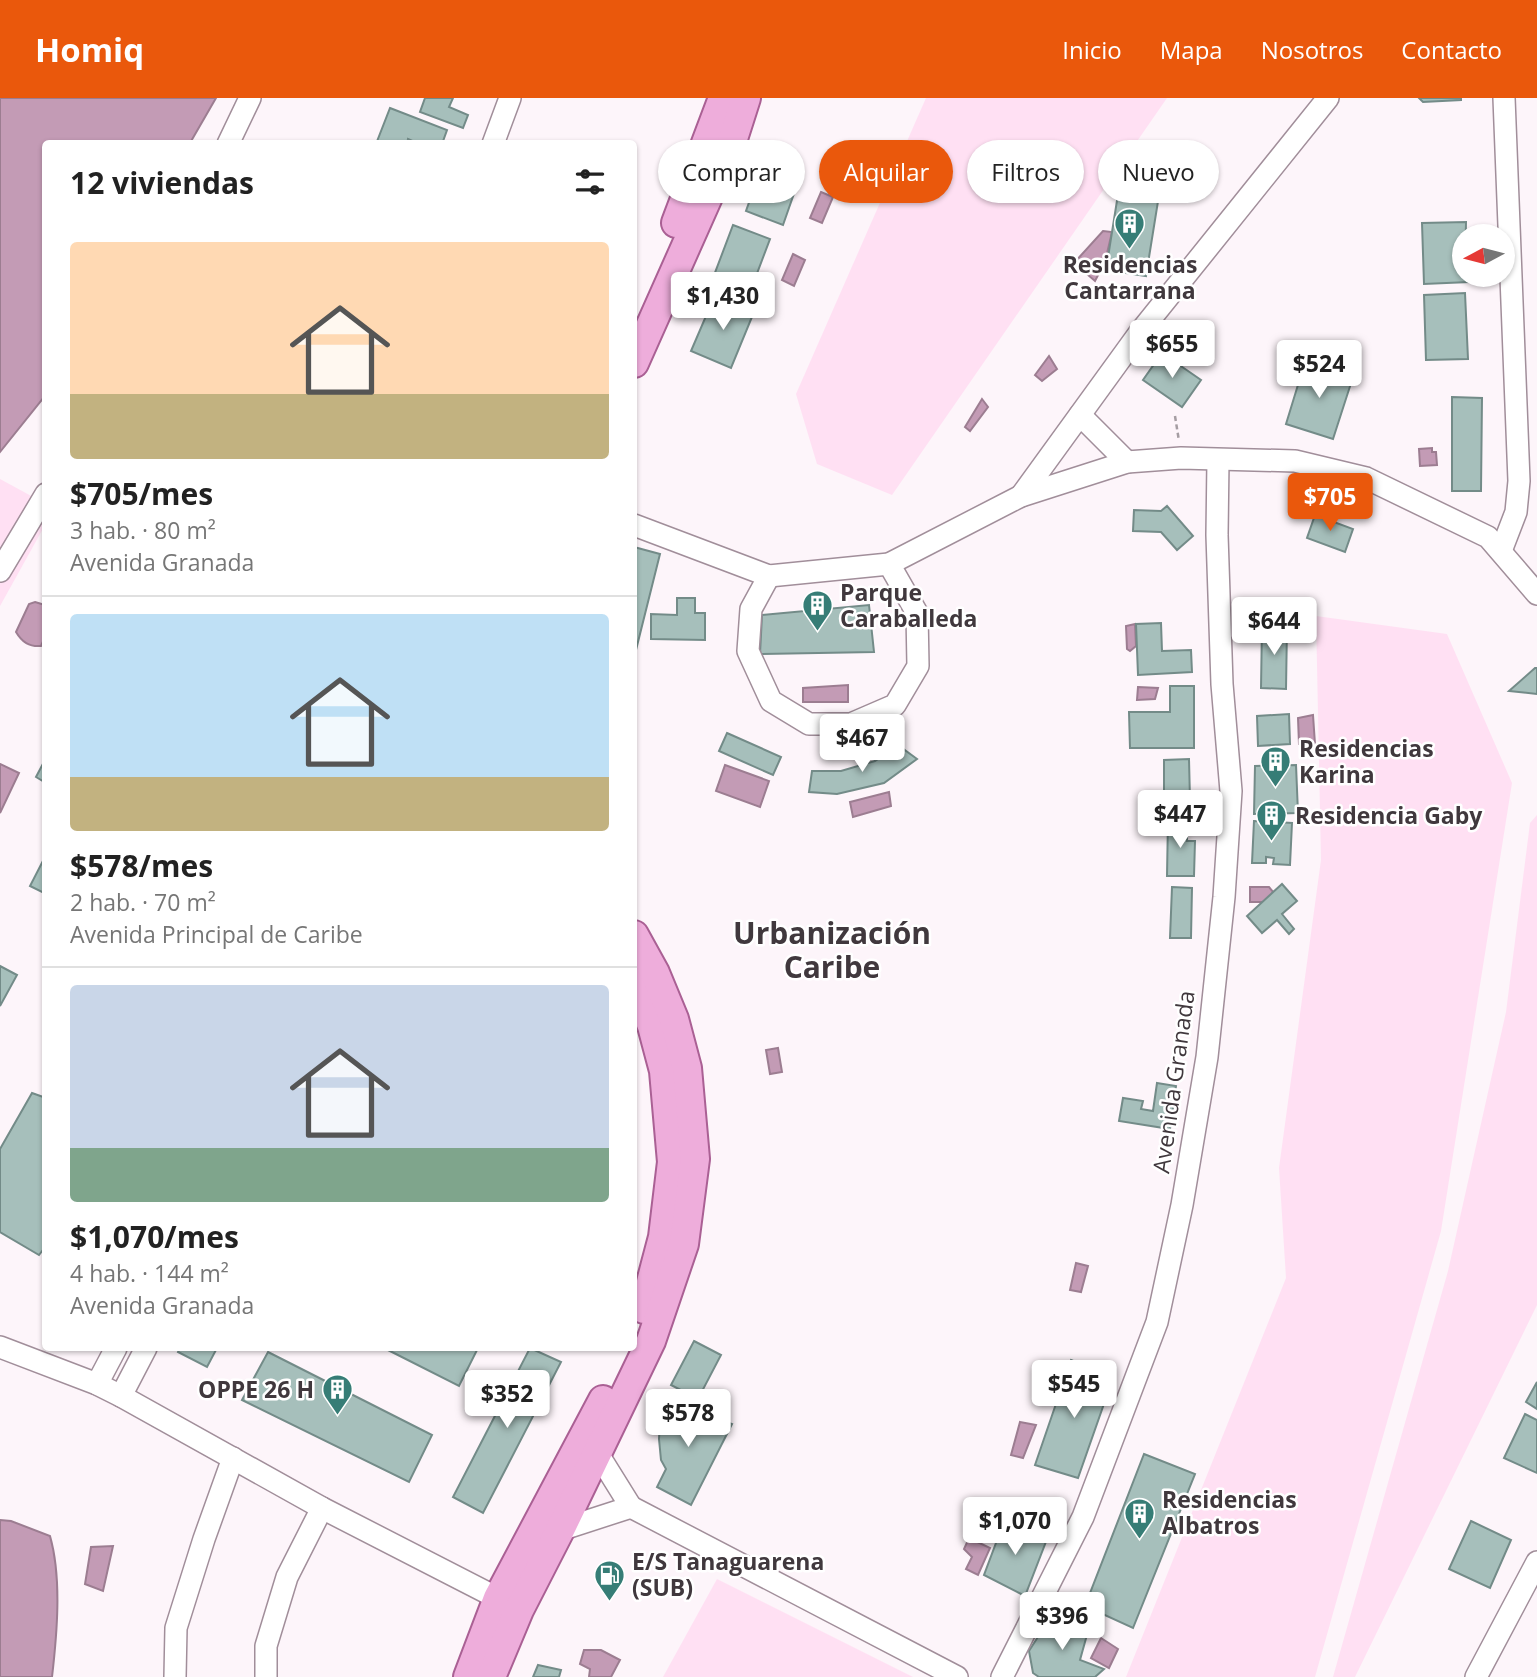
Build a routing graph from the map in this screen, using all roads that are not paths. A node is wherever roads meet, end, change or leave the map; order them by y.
1 (250, 98) edge
2 (510, 98) edge
3 (723, 98) edge
4 (746, 98) edge
5 (1328, 98) edge
6 (1504, 98) edge
7 (230, 140) edge
8 (494, 140) edge
9 (637, 311) edge
10 (637, 356) edge
11 (1080, 415) junction
12 (1218, 460) junction
13 (1127, 462) junction
14 (1021, 496) junction
15 (42, 501) edge
16 (637, 526) edge
17 (1501, 551) junction
18 (889, 564) junction
19 (0, 571) edge
20 (769, 576) junction
21 (1537, 594) edge
22 (637, 940) edge
23 (637, 989) edge
24 (637, 1339) edge
25 (0, 1347) edge
26 (114, 1351) edge
27 (144, 1351) edge
28 (631, 1351) edge
29 (633, 1351) edge
30 (97, 1384) junction
31 (121, 1396) junction
32 (598, 1454) junction
33 (233, 1458) junction
34 (631, 1507) junction
35 (322, 1508) junction
36 (560, 1530) junction
37 (1537, 1562) edge
38 (509, 1604) junction
39 (175, 1677) edge
40 (265, 1677) edge
41 (468, 1677) edge
42 (491, 1677) edge
43 (957, 1677) edge
44 (1002, 1677) edge
45 (1476, 1677) edge

1 - 7 street
2 - 8 street
3 - 9 main road
4 - 10 main road
5 - 11 street
6 - 17 street
11 - 13 street
11 - 14 street
12 - 13 street
12 - 17 street
12 - 44 street, Avenida Granada
13 - 14 street
14 - 18 street
15 - 19 street
16 - 20 street
17 - 21 street
18 - 20 street
18 - 20 street
22 - 24 main road
23 - 24 main road
25 - 30 street
26 - 30 street
27 - 31 street
28 - 38 main road
29 - 32 main road
30 - 31 street
31 - 33 street
32 - 34 street
32 - 36 main road
33 - 35 street
33 - 39 street
34 - 36 street
34 - 43 street
35 - 38 street
35 - 40 street
36 - 38 main road
37 - 45 street
38 - 41 main road
38 - 42 main road

